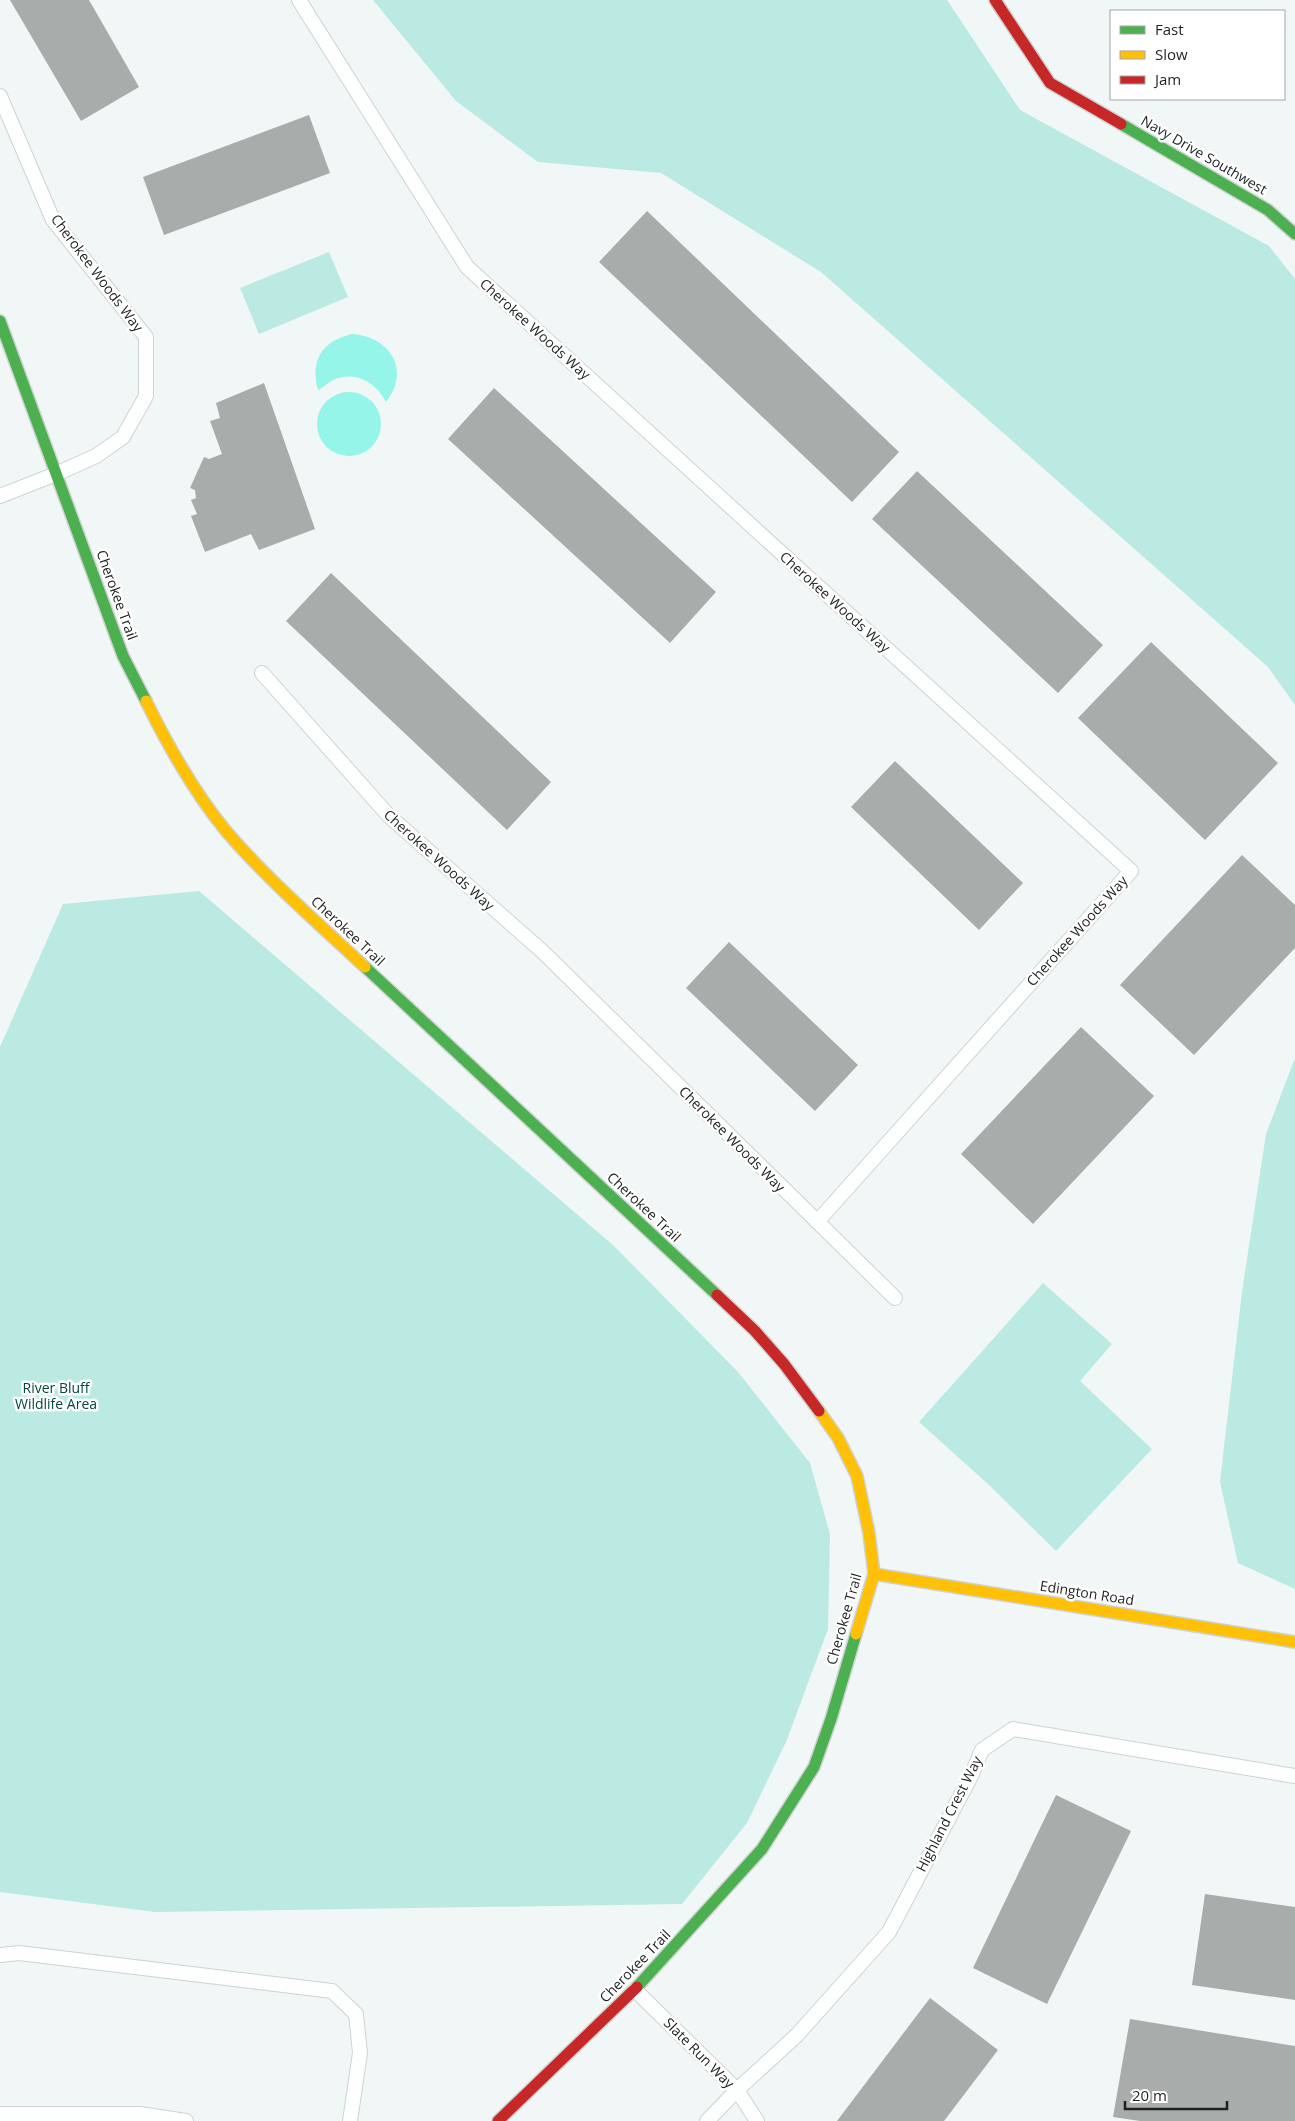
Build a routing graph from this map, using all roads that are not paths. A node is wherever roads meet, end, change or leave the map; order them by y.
1 (299, 0) edge
2 (995, 0) edge
3 (0, 96) edge
4 (1295, 234) edge
5 (0, 321) edge
6 (56, 474) junction
7 (0, 496) edge
8 (262, 673) dead end
9 (817, 1222) junction
10 (895, 1298) dead end
11 (874, 1574) junction
12 (1295, 1642) edge
13 (1295, 1776) edge
14 (0, 1955) edge
15 (635, 1990) junction
16 (737, 2090) junction
17 (0, 2114) edge
18 (141, 2117) edge
19 (186, 2121) edge
20 (350, 2121) edge
21 (498, 2121) edge
22 (706, 2121) edge
23 (756, 2121) edge

1 - 9 lane, Cherokee Woods Way
2 - 4 street, Navy Drive Southwest
3 - 6 lane, Cherokee Woods Way
5 - 6 street, Cherokee Trail
6 - 7 lane, Cherokee Woods Way
6 - 11 street, Cherokee Trail
8 - 9 lane, Cherokee Woods Way
9 - 10 lane
11 - 12 street, Edington Road
11 - 15 street, Cherokee Trail
13 - 16 lane, Highland Crest Way
14 - 20 lane
15 - 16 lane, Slate Run Way
15 - 21 street, Cherokee Trail
16 - 22 lane, Highland Crest Way
16 - 23 lane, Slate Run Way
17 - 18 lane
18 - 19 lane

